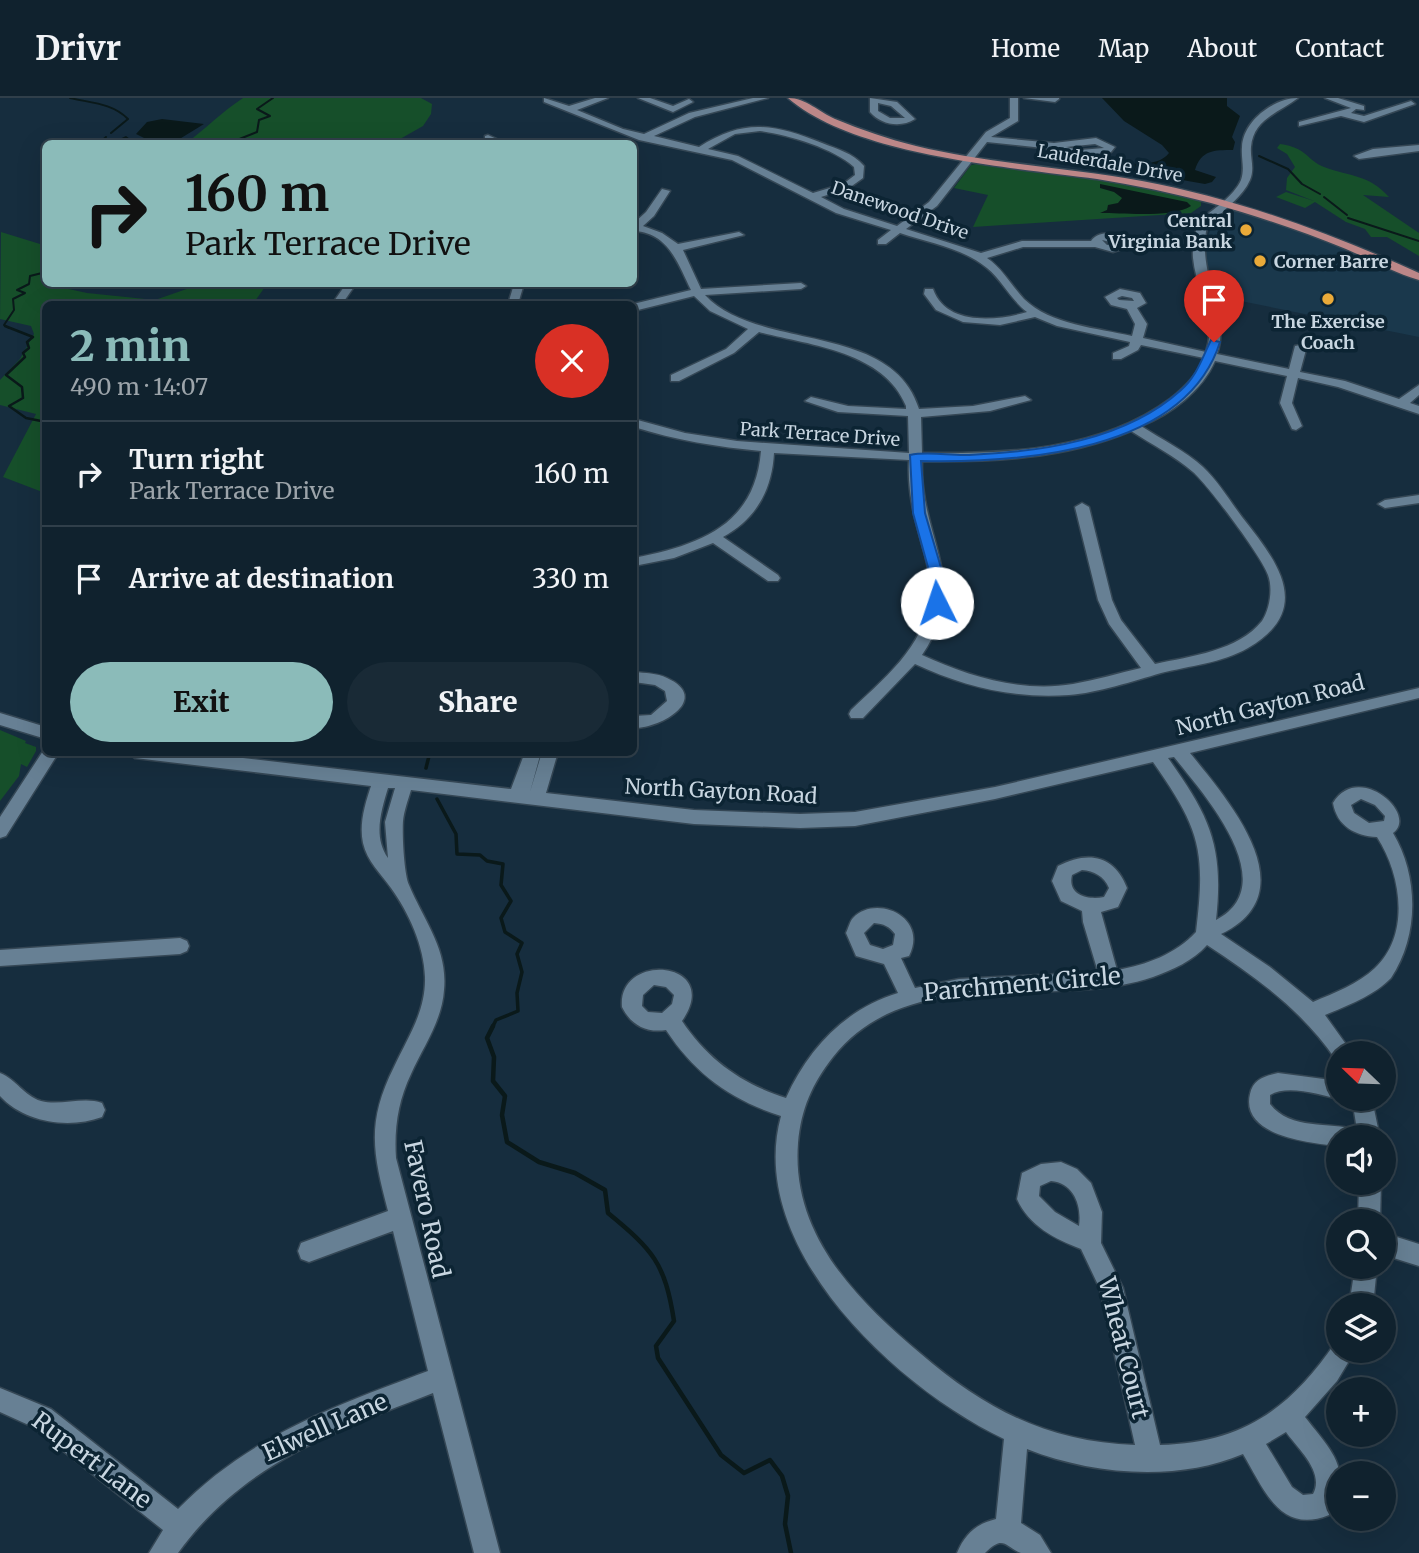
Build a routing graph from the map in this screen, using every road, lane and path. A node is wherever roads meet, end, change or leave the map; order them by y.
1 (604, 98) edge
2 (642, 98) edge
3 (764, 98) edge
4 (792, 98) edge
5 (809, 98) edge
6 (1014, 98) edge
7 (1028, 98) edge
8 (1294, 98) edge
9 (1329, 98) edge
10 (1400, 98) edge
11 (874, 99) edge
12 (1055, 99) edge
13 (547, 100) dead end
14 (1342, 100) edge
15 (734, 101) edge
16 (689, 102) dead end
17 (1414, 102) edge
18 (1358, 107) junction
19 (567, 110) junction
20 (1341, 113) junction
21 (1377, 115) junction
22 (1303, 124) dead end
23 (644, 136) junction
24 (488, 138) dead end
25 (985, 139) junction
26 (492, 140) edge
27 (637, 142) edge
28 (1054, 146) junction
29 (1419, 148) edge
30 (702, 149) junction
31 (972, 156) junction
32 (1359, 156) dead end
33 (665, 191) dead end
34 (812, 198) junction
35 (1222, 200) junction
36 (637, 225) edge
37 (637, 228) edge
38 (898, 230) junction
39 (739, 235) dead end
40 (881, 242) dead end
41 (1096, 244) dead end
42 (675, 248) junction
43 (980, 257) junction
44 (1419, 267) edge
45 (1419, 277) edge
46 (801, 286) dead end
47 (929, 291) dead end
48 (696, 293) junction
49 (1131, 306) dead end
50 (637, 307) edge
51 (1036, 313) junction
52 (756, 328) junction
53 (1137, 342) junction
54 (1301, 346) dead end
55 (1117, 356) dead end
56 (1210, 357) junction
57 (1293, 374) junction
58 (675, 378) dead end
59 (1419, 389) edge
60 (1026, 400) dead end
61 (811, 401) dead end
62 (1402, 403) junction
63 (1419, 410) edge
64 (914, 413) junction
65 (637, 424) edge
66 (1132, 426) junction
67 (1296, 426) dead end
68 (768, 449) junction
69 (915, 457) junction
70 (1419, 499) edge
71 (1385, 504) dead end
72 (1082, 507) dead end
73 (713, 537) junction
74 (637, 561) edge
75 (773, 578) dead end
76 (913, 657) junction
77 (1152, 671) junction
78 (637, 677) edge
79 (1419, 693) edge
80 (857, 714) dead end
81 (0, 719) edge
82 (637, 722) edge
83 (42, 732) edge
84 (1179, 751) junction
85 (48, 756) edge
86 (168, 756) edge
87 (532, 756) edge
88 (549, 756) edge
89 (1158, 756) junction
90 (381, 782) junction
91 (404, 785) junction
92 (517, 797) junction
93 (536, 800) junction
94 (1382, 830) dead end
95 (0, 831) edge
96 (399, 884) junction
97 (1091, 907) dead end
98 (1205, 934) junction
99 (180, 946) dead end
100 (890, 956) dead end
101 (0, 958) edge
102 (1110, 979) junction
103 (909, 996) junction
104 (1312, 1012) junction
105 (670, 1019) dead end
106 (1333, 1041) edge
107 (0, 1082) edge
108 (1326, 1088) edge
109 (95, 1110) dead end
110 (794, 1110) junction
111 (1326, 1134) edge
112 (400, 1219) junction
113 (1088, 1240) dead end
114 (1396, 1248) edge
115 (309, 1251) dead end
116 (1419, 1255) edge
117 (1335, 1363) edge
118 (440, 1378) junction
119 (0, 1400) edge
120 (1289, 1415) junction
121 (1017, 1433) junction
122 (1249, 1441) junction
123 (1152, 1460) junction
124 (180, 1527) junction
125 (1008, 1531) junction
126 (162, 1553) edge
127 (487, 1553) edge
128 (970, 1553) edge
129 (1038, 1553) edge

1 - 19 street
2 - 16 street
3 - 15 street
4 - 31 main road, Lauderdale Drive
5 - 31 main road, Lauderdale Drive
6 - 25 street
7 - 12 street
8 - 35 street, Park Terrace Drive
9 - 14 street
10 - 17 street
11 - 11 street
13 - 19 street, Danewood Drive
14 - 18 street
15 - 23 street
17 - 21 street
18 - 20 street
18 - 21 street
19 - 23 street, Danewood Drive
20 - 21 street
20 - 22 street
23 - 27 street
23 - 30 street, Danewood Drive
24 - 26 street
25 - 28 street
25 - 31 street
28 - 28 street
29 - 32 street
30 - 34 street, Danewood Drive
30 - 34 street
31 - 35 main road, Lauderdale Drive
31 - 38 street
33 - 36 street
34 - 38 street, Danewood Drive
35 - 44 main road, Lauderdale Drive
35 - 45 main road, Lauderdale Drive
35 - 56 street, Park Terrace Drive
37 - 42 street
38 - 40 street
38 - 43 street, Danewood Drive
39 - 42 street
41 - 43 street
42 - 48 street
43 - 51 street, Danewood Drive
46 - 48 street
47 - 51 street
48 - 50 street
48 - 52 street
49 - 53 street
51 - 53 street, Danewood Drive
52 - 58 street
52 - 64 street
53 - 55 street
53 - 56 street, Danewood Drive
54 - 57 street
56 - 57 street, Danewood Drive
56 - 66 street, Park Terrace Drive
57 - 62 street, Danewood Drive
57 - 67 street
59 - 62 street
60 - 64 street
61 - 64 street
62 - 63 street, Danewood Drive
64 - 69 street
65 - 68 street, Park Terrace Drive
66 - 69 street, Park Terrace Drive
66 - 77 street
68 - 69 street, Park Terrace Drive
68 - 73 street
69 - 76 street
70 - 71 street
72 - 77 street
73 - 74 street
73 - 75 street
76 - 77 street
76 - 80 street
78 - 82 street
79 - 84 street, North Gayton Road
81 - 83 street
84 - 89 street, North Gayton Road
84 - 98 street, Parchment Circle
85 - 95 street
86 - 90 street, North Gayton Road
87 - 92 street
88 - 93 street
89 - 93 street, North Gayton Road
89 - 98 street
90 - 91 street, North Gayton Road
90 - 96 street, Favero Road
91 - 92 street, North Gayton Road
91 - 96 street, Favero Road
92 - 93 street, North Gayton Road
94 - 104 street
96 - 112 street, Favero Road
97 - 102 street
98 - 102 street, Parchment Circle
98 - 104 street
99 - 101 street
100 - 103 street
102 - 103 street, Parchment Circle
103 - 110 street, Parchment Circle
104 - 106 street
105 - 110 street
107 - 109 street
108 - 111 street
110 - 121 street, Parchment Circle
112 - 115 street
112 - 118 street, Favero Road
113 - 123 street, Wheat Court
114 - 116 street
117 - 120 street, Parchment Circle
118 - 124 street, Elwell Lane
118 - 127 street, Favero Road
119 - 124 street, Rupert Lane
120 - 122 street, Parchment Circle
120 - 122 street
121 - 123 street, Parchment Circle
121 - 125 street
122 - 123 street, Parchment Circle
124 - 126 street, Elwell Lane
125 - 128 street
125 - 129 street

